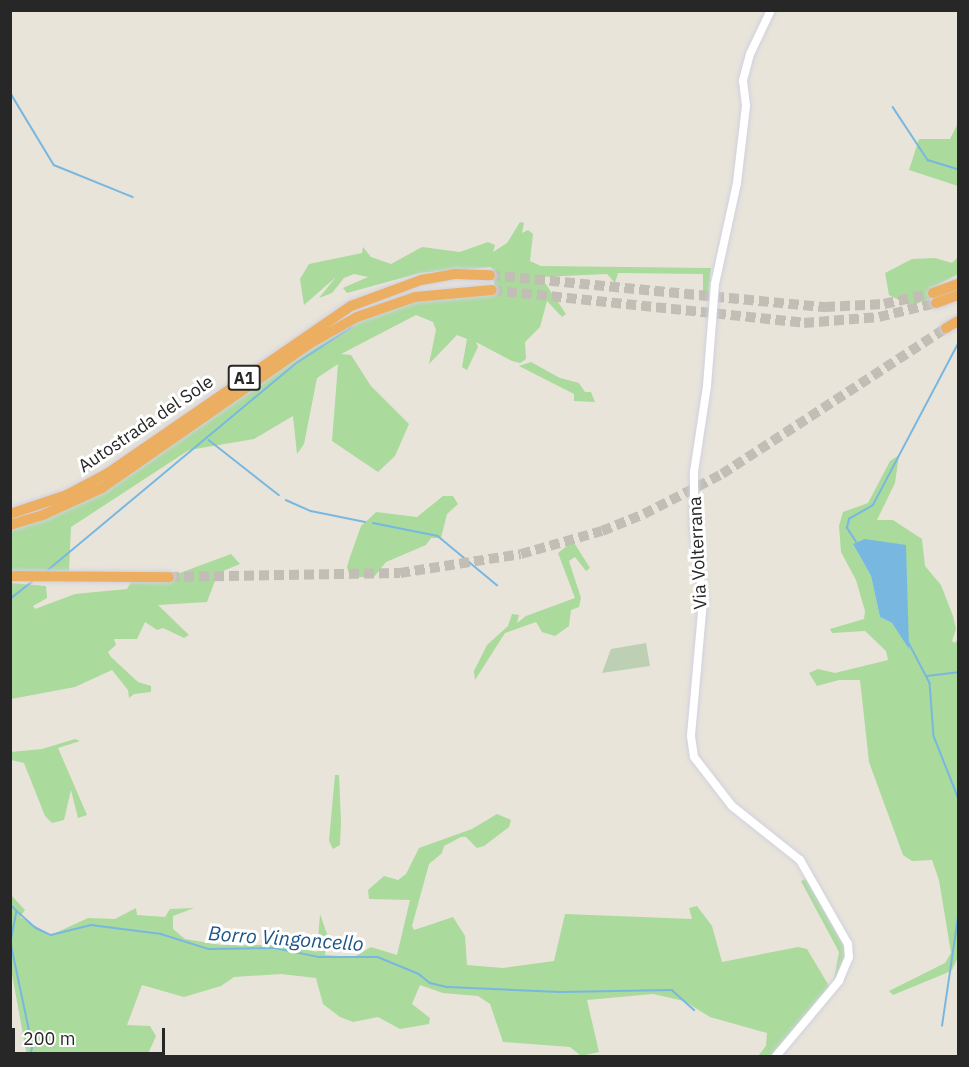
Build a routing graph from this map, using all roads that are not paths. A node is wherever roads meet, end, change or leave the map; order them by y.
1 (771, 10) edge
2 (490, 275) tunnel mouth
3 (958, 284) edge
4 (492, 290) tunnel mouth
5 (958, 295) edge
6 (958, 321) edge
7 (946, 328) tunnel mouth
8 (10, 514) edge
9 (10, 525) edge
10 (10, 576) edge
11 (169, 577) tunnel mouth
12 (777, 1056) edge

1 - 12 main road, Via Volterrana
2 - 8 highway, Autostrada del Sole / A1
3 - 5 highway
4 - 9 highway, Autostrada del Sole / A1
6 - 7 highway
10 - 11 highway

